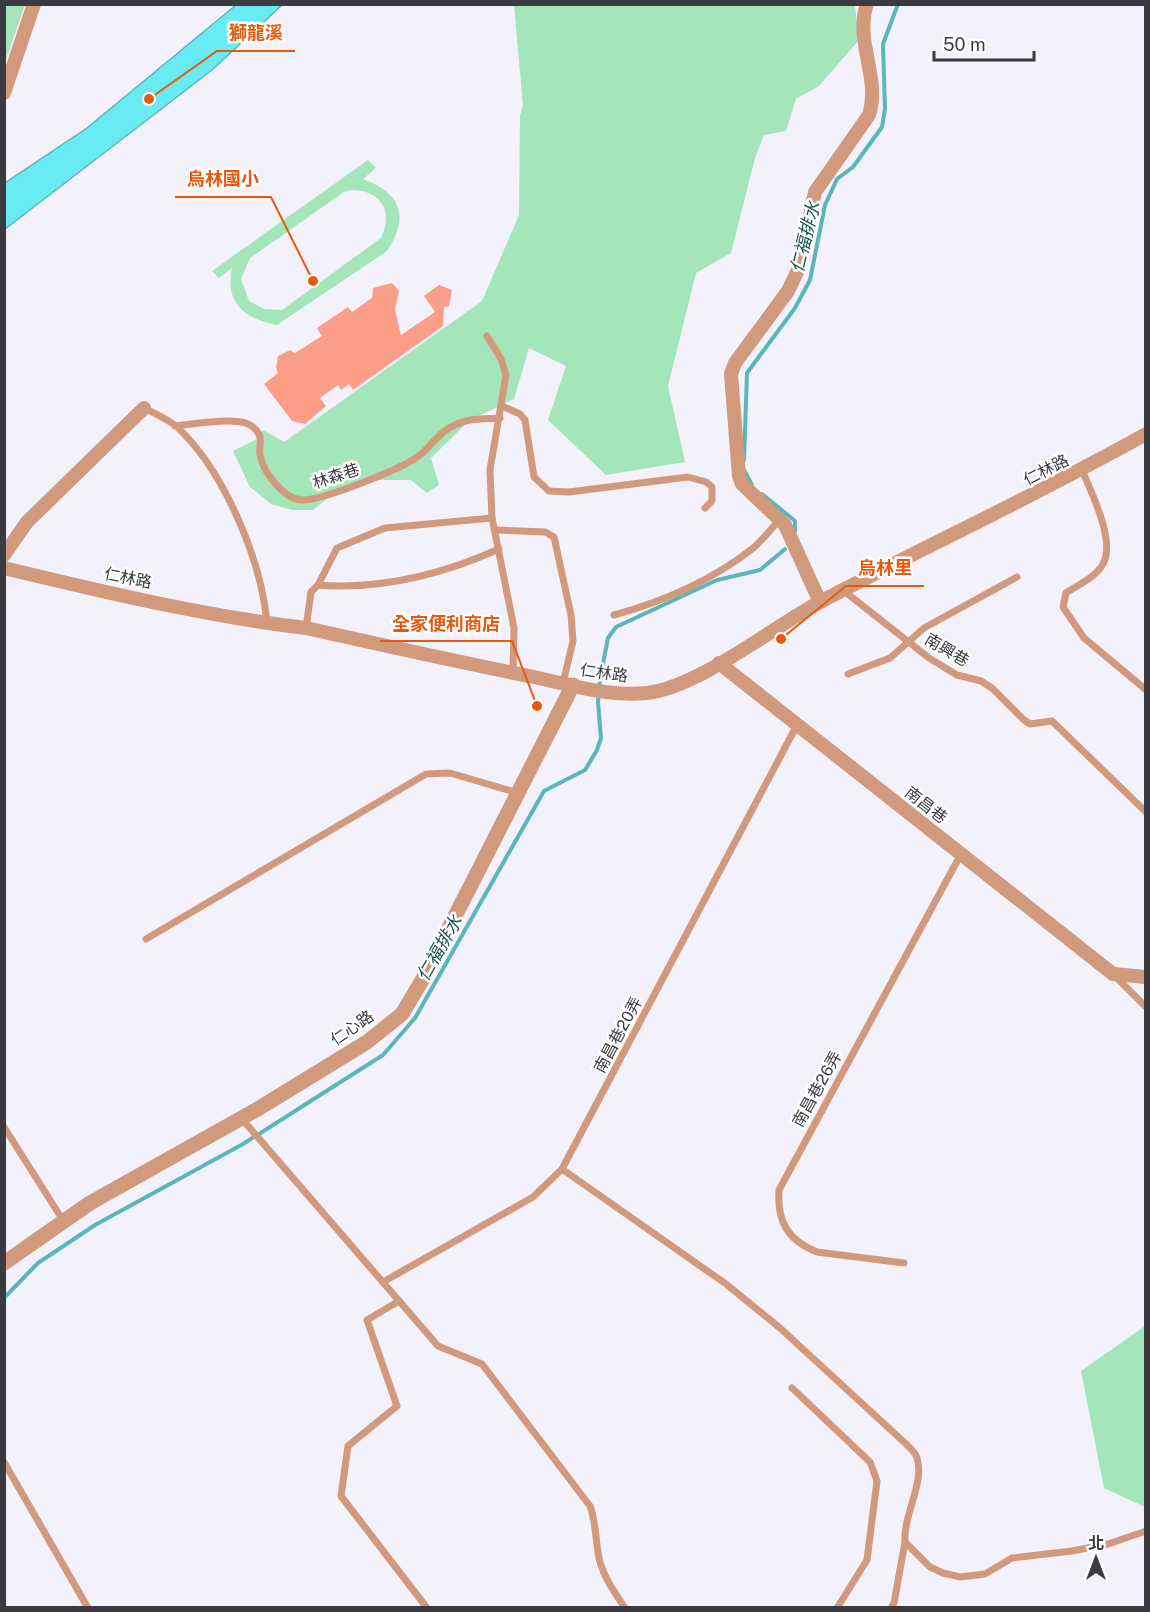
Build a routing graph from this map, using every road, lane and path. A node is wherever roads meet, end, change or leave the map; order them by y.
1 (34, 4) edge
2 (867, 4) edge
3 (4, 93) edge
4 (487, 336) dead end
5 (502, 406) junction
6 (144, 408) joint
7 (500, 418) junction
8 (175, 426) junction
9 (1146, 434) edge
10 (1082, 470) junction
11 (705, 508) dead end
12 (492, 518) junction
13 (780, 519) junction
14 (496, 530) junction
15 (499, 549) junction
16 (4, 555) edge
17 (4, 568) edge
18 (1017, 577) dead end
19 (318, 585) junction
20 (843, 591) junction
21 (820, 602) junction
22 (615, 615) dead end
23 (267, 623) junction
24 (306, 628) junction
25 (909, 642) junction
26 (719, 663) junction
27 (513, 673) junction
28 (848, 674) dead end
29 (568, 684) junction
30 (1145, 689) edge
31 (797, 725) junction
32 (518, 794) junction
33 (1146, 812) edge
34 (961, 854) junction
35 (146, 939) dead end
36 (1113, 974) junction
37 (1146, 977) edge
38 (1146, 1007) edge
39 (242, 1119) junction
40 (4, 1127) edge
41 (562, 1169) junction
42 (64, 1222) junction
43 (4, 1263) edge
44 (904, 1263) dead end
45 (383, 1282) junction
46 (399, 1301) junction
47 (792, 1388) dead end
48 (4, 1462) edge
49 (1146, 1531) edge
50 (904, 1542) junction
51 (88, 1608) edge
52 (427, 1608) edge
53 (625, 1608) edge
54 (837, 1608) edge
55 (891, 1608) edge

1 - 3 street
2 - 13 street
4 - 5 lane
5 - 7 lane
5 - 11 lane
6 - 8 lane
6 - 16 street
7 - 8 lane, 林森巷
7 - 12 lane
8 - 23 lane
9 - 10 street, 仁林路
10 - 20 street, 仁林路
10 - 30 lane
12 - 14 lane
12 - 19 lane
13 - 21 street
13 - 22 lane
14 - 15 lane
14 - 29 lane
15 - 19 lane
15 - 27 lane
17 - 23 street, 仁林路
18 - 25 lane
19 - 24 lane
20 - 21 street, 仁林路
20 - 25 lane, 南興巷
21 - 26 street, 仁林路
23 - 24 street, 仁林路
24 - 27 street, 仁林路
25 - 28 lane
25 - 33 lane, 南興巷
26 - 29 street, 仁林路
26 - 31 street, 南昌巷
27 - 29 street, 仁林路
29 - 32 street, 仁心路
31 - 34 street, 南昌巷
31 - 41 lane, 南昌巷20弄
32 - 35 lane
32 - 39 street, 仁心路
34 - 36 street, 南昌巷
34 - 44 lane, 南昌巷26弄
36 - 37 street
36 - 38 lane, 南昌巷
39 - 42 street, 仁心路
39 - 45 lane
40 - 42 lane
41 - 45 lane, 南昌巷20弄
41 - 50 lane
42 - 43 street, 仁心路
45 - 46 lane
46 - 52 lane
46 - 53 lane
47 - 54 lane
48 - 51 lane
49 - 50 lane
50 - 55 lane

